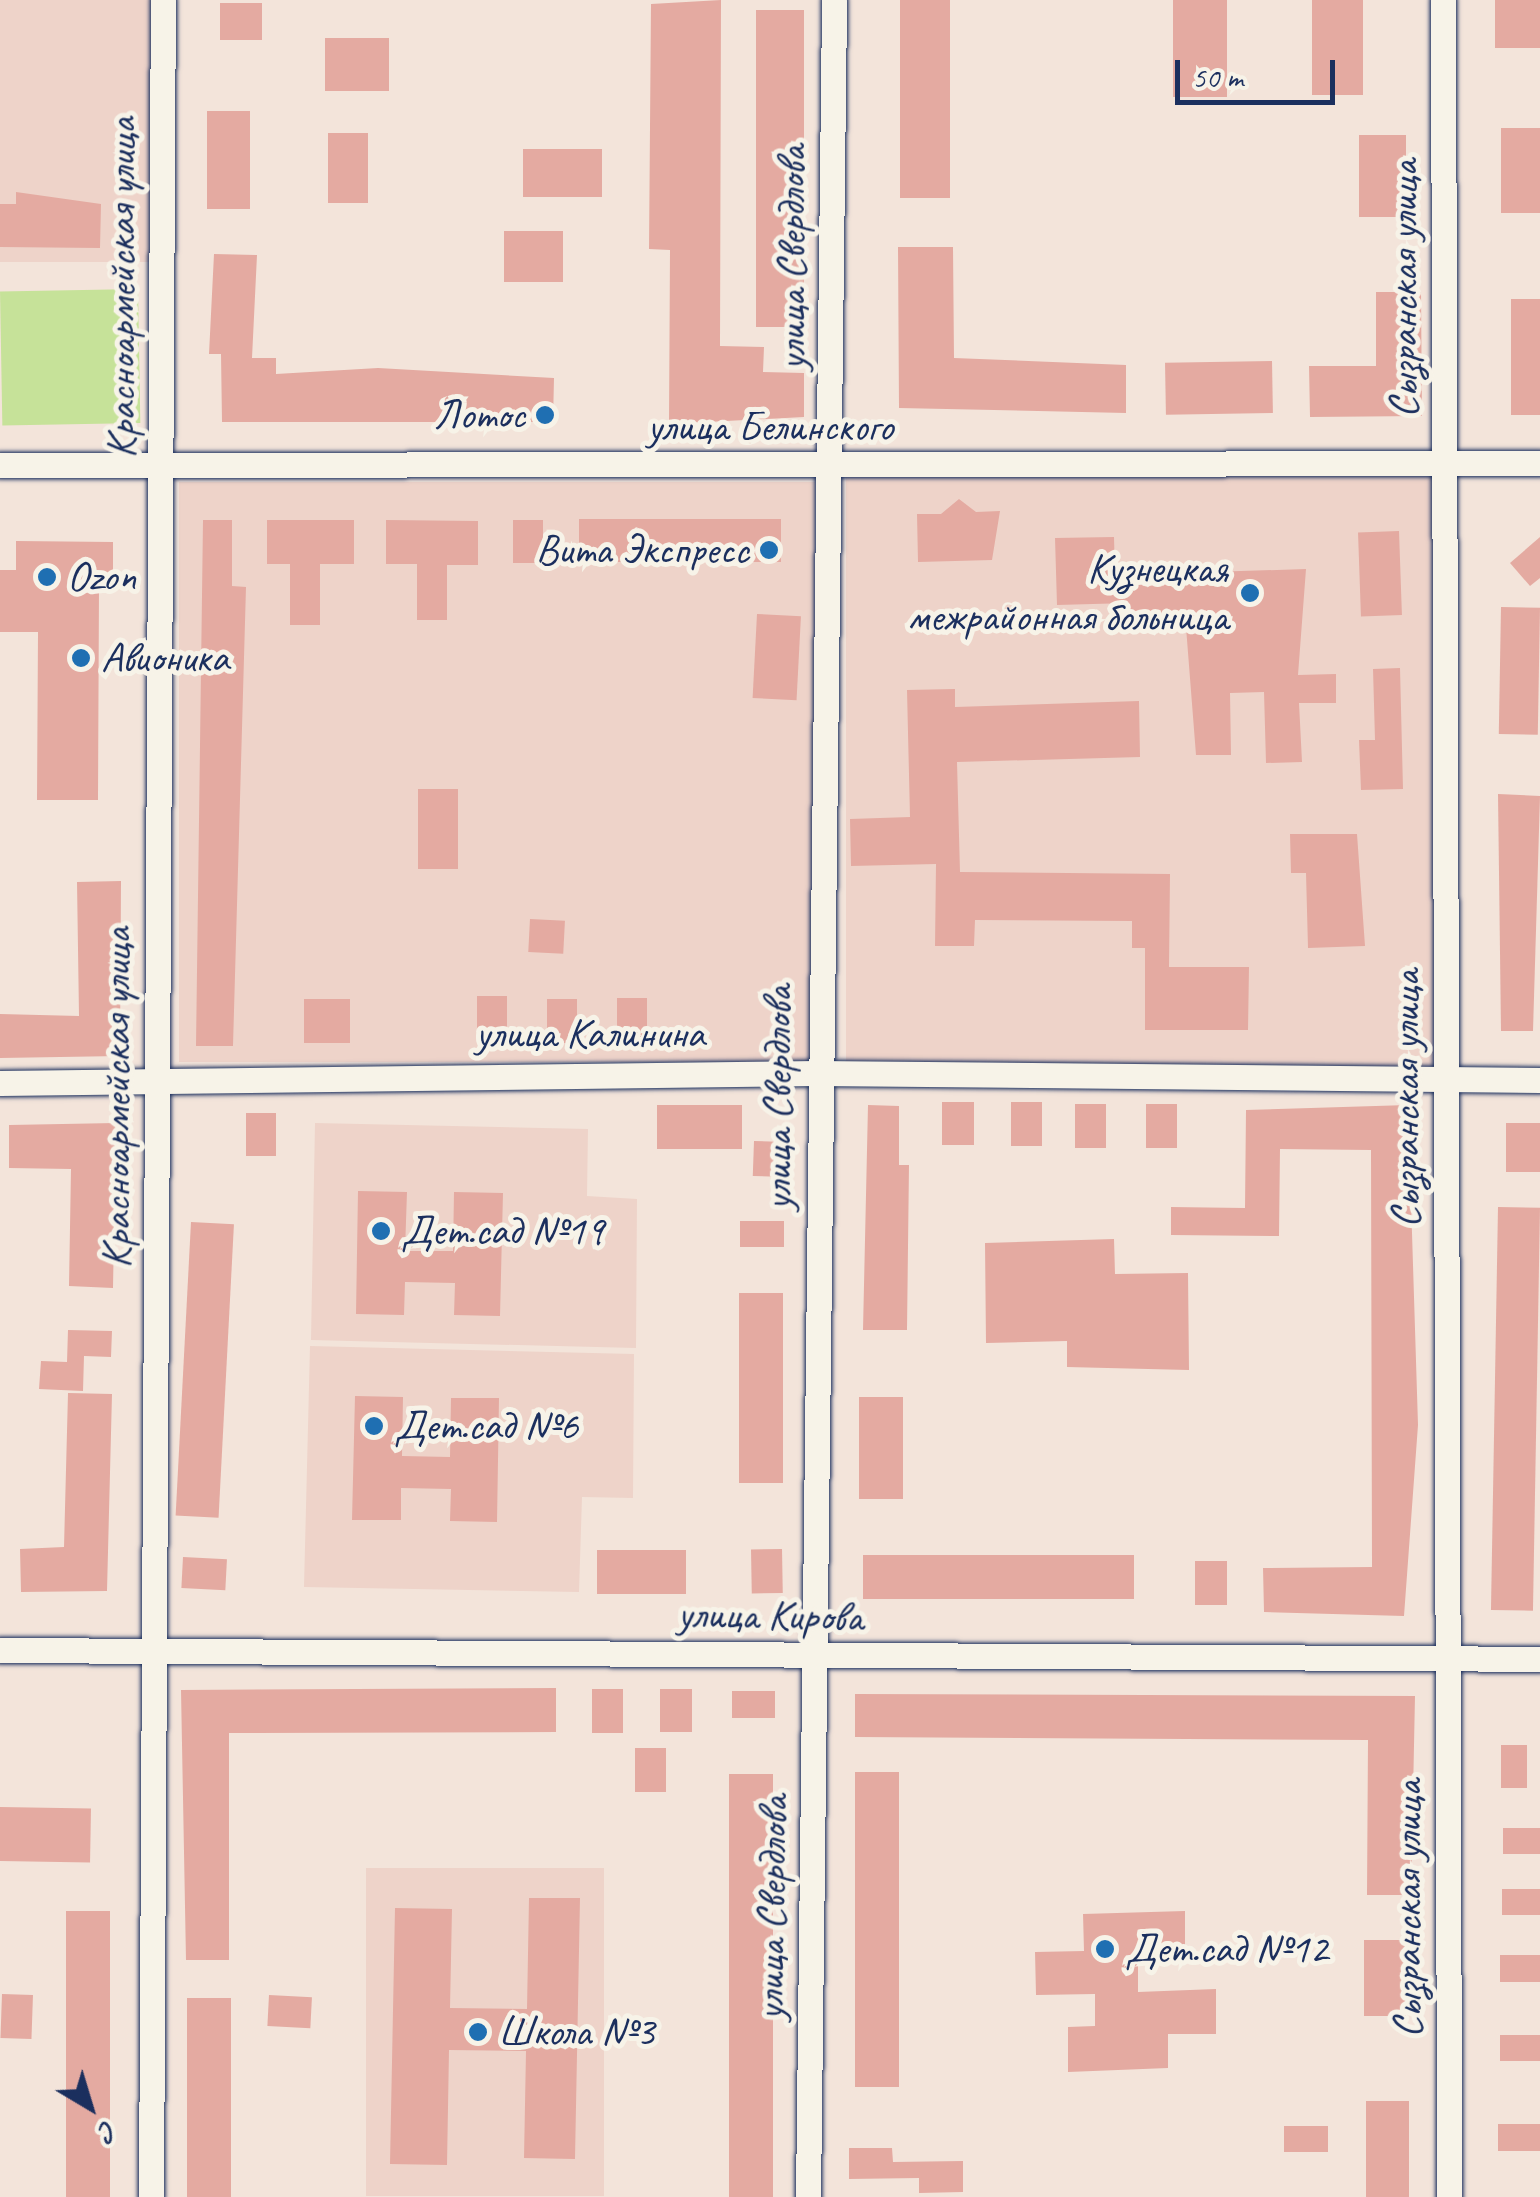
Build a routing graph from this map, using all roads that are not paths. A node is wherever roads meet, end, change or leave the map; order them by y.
1 (163, 0) edge
2 (834, 0) edge
3 (1443, 0) edge
4 (1540, 463) edge
5 (161, 464) junction
6 (1444, 464) junction
7 (0, 465) edge
8 (831, 468) junction
9 (816, 1073) junction
10 (158, 1076) junction
11 (1446, 1079) junction
12 (1540, 1080) edge
13 (0, 1083) edge
14 (154, 1644) junction
15 (0, 1650) edge
16 (816, 1658) junction
17 (1447, 1658) junction
18 (1540, 1659) edge
19 (151, 2197) edge
20 (808, 2197) edge
21 (1449, 2197) edge

1 - 5 street, Красноармейская улица
2 - 8 street, улица Свердлова
3 - 6 street, Сызранская улица
4 - 6 street, улица Белинского
5 - 7 street, улица Белинского
5 - 8 street, улица Белинского
5 - 10 street, Красноармейская улица
6 - 8 street, улица Белинского
6 - 11 street, Сызранская улица
8 - 9 street, улица Свердлова
9 - 10 street, улица Калинина
9 - 11 street, улица Калинина
9 - 16 street, улица Свердлова
10 - 13 street, улица Калинина
10 - 14 street, Красноармейская улица
11 - 12 street, улица Калинина
11 - 17 street, Сызранская улица
14 - 15 street, улица Кирова
14 - 16 street, улица Кирова
14 - 19 street, Красноармейская улица
16 - 17 street, улица Кирова
16 - 20 street, улица Свердлова
17 - 18 street, улица Кирова
17 - 21 street, Сызранская улица

